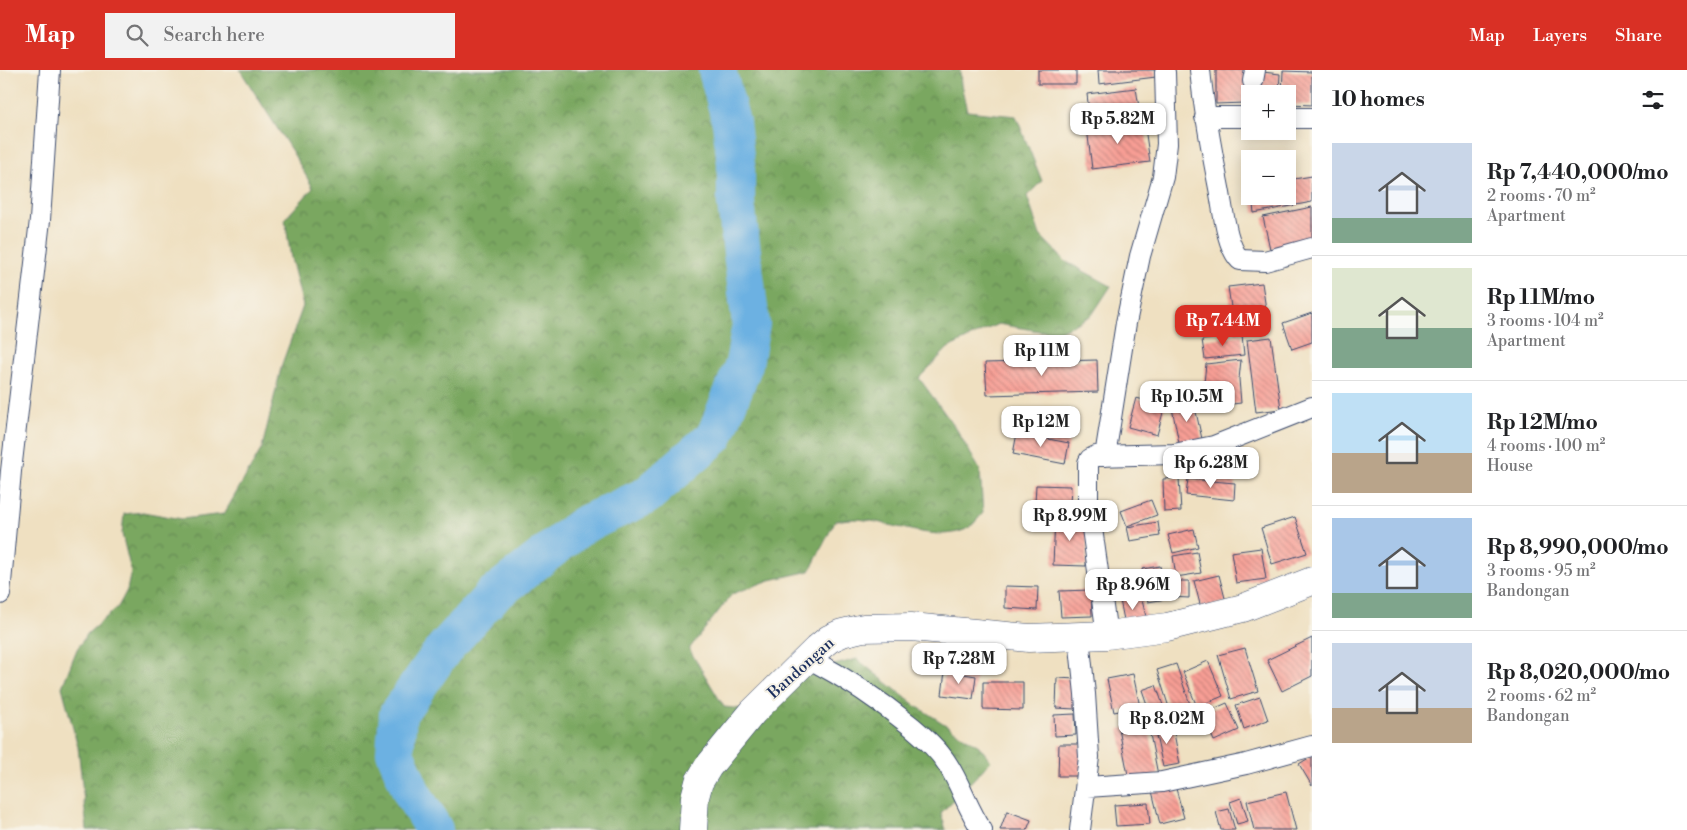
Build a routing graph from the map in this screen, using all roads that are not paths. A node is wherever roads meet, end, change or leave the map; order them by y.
1 (50, 70) edge
2 (1200, 70) edge
3 (1165, 72) dead end
4 (1205, 117) junction
5 (1241, 117) edge
6 (1296, 118) edge
7 (1312, 118) edge
8 (1312, 248) edge
9 (1312, 407) edge
10 (1105, 456) junction
11 (1312, 581) edge
12 (0, 594) edge
13 (1107, 635) junction
14 (1079, 637) junction
15 (808, 658) junction
16 (1312, 746) edge
17 (1087, 787) junction
18 (693, 830) edge
19 (982, 830) edge
20 (1080, 830) edge

1 - 12 street
2 - 4 street
3 - 10 street
4 - 5 street
4 - 8 street
6 - 7 street
9 - 10 street
10 - 13 street
11 - 13 street, Bandongan
13 - 14 street, Bandongan
14 - 15 street, Bandongan
14 - 17 street
15 - 18 street, Bandongan
15 - 19 street
16 - 17 street
17 - 20 street

